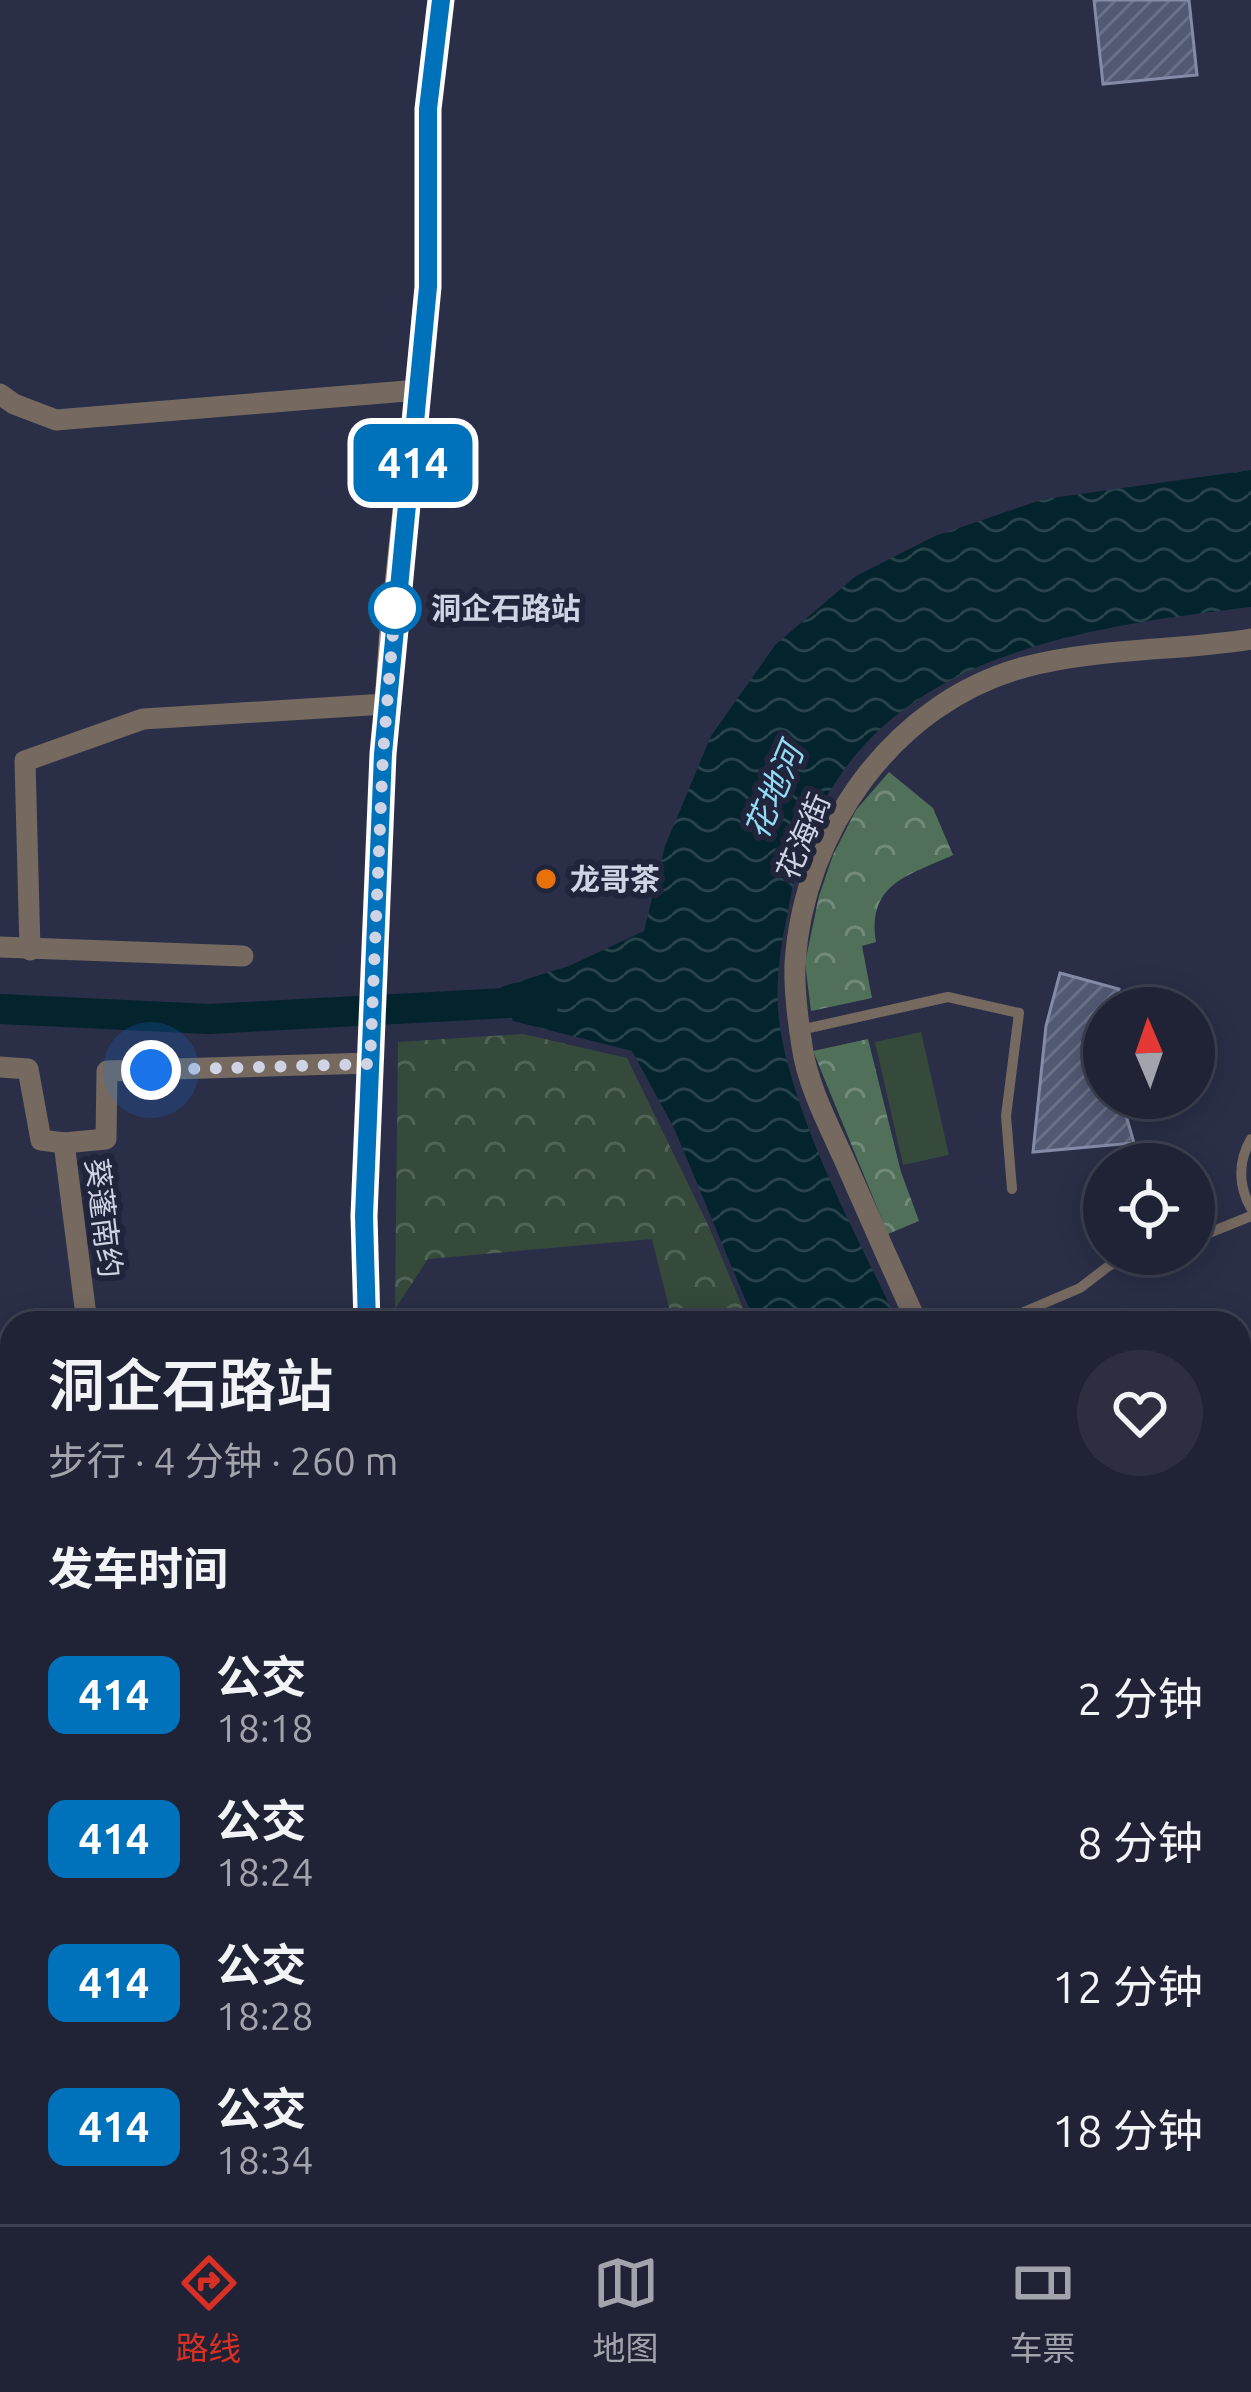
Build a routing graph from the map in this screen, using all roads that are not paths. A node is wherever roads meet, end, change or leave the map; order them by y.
1 (441, 0) edge
2 (419, 390) junction
3 (0, 394) edge
4 (1251, 639) edge
5 (386, 704) junction
6 (0, 947) edge
7 (30, 950) junction
8 (243, 956) dead end
9 (800, 1030) junction
10 (370, 1059) junction
11 (0, 1067) edge
12 (1251, 1139) edge
13 (64, 1143) junction
14 (1012, 1189) dead end
15 (1251, 1212) edge
16 (1215, 1229) edge
17 (1097, 1275) edge
18 (85, 1311) edge
19 (367, 1311) edge
20 (911, 1311) edge
21 (1026, 1311) edge

1 - 2 street
2 - 3 street
2 - 5 street
4 - 9 street, 花海街
5 - 7 street
5 - 10 street
6 - 7 street
7 - 8 street
9 - 14 lane
9 - 20 street, 花海街
10 - 13 street
10 - 19 street
11 - 13 street, 葵蓬南约
12 - 15 lane
13 - 18 street, 葵蓬南约
15 - 16 lane
17 - 21 lane

